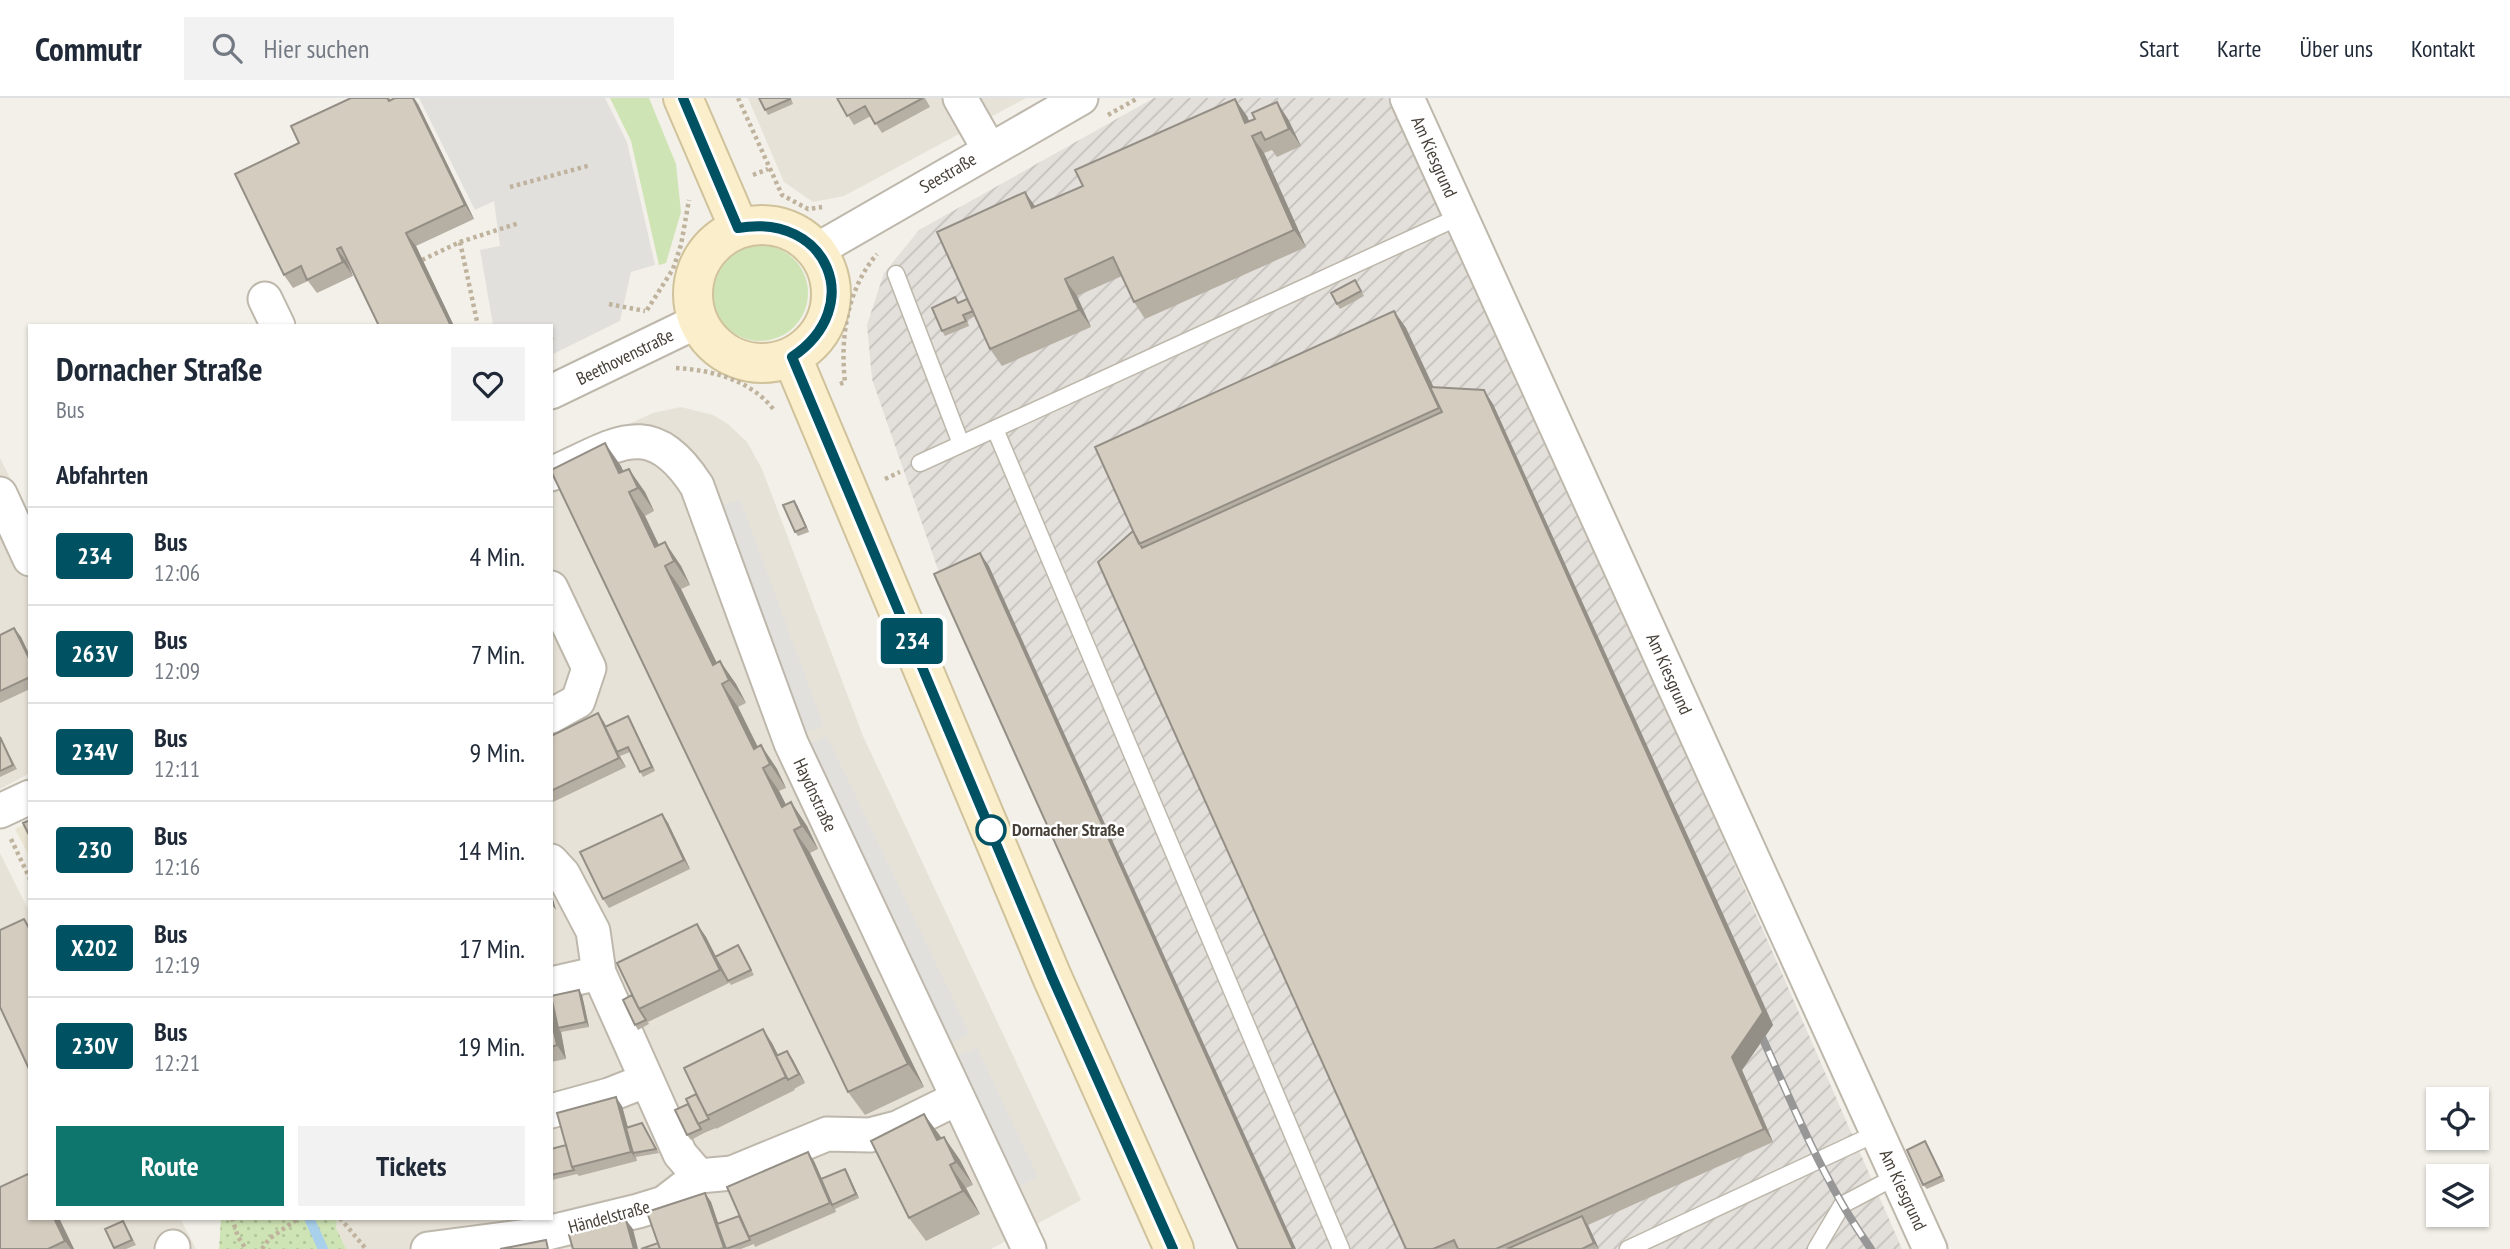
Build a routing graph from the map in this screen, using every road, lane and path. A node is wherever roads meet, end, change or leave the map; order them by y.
1 (683, 98) edge
2 (738, 98) edge
3 (960, 98) edge
4 (1081, 98) edge
5 (1408, 98) edge
6 (989, 149) junction
7 (591, 165) dead end
8 (510, 187) dead end
9 (1461, 216) junction
10 (519, 223) dead end
11 (738, 228) junction
12 (852, 228) junction
13 (460, 242) junction
14 (817, 250) junction
15 (422, 260) edge
16 (896, 274) dead end
17 (609, 304) dead end
18 (646, 311) dead end
19 (698, 321) junction
20 (478, 324) edge
21 (792, 357) junction
22 (845, 382) dead end
23 (553, 392) edge
24 (995, 429) junction
25 (961, 444) junction
26 (920, 463) dead end
27 (903, 471) dead end
28 (553, 473) edge
29 (885, 479) dead end
30 (0, 494) edge
31 (28, 555) edge
32 (553, 592) edge
33 (553, 715) edge
34 (28, 799) edge
35 (3, 820) edge
36 (553, 863) edge
37 (28, 875) edge
38 (599, 974) junction
39 (553, 984) edge
40 (647, 1080) junction
41 (956, 1100) junction
42 (553, 1110) edge
43 (1877, 1133) junction
44 (699, 1176) junction
45 (1897, 1176) junction
46 (233, 1220) edge
47 (296, 1220) edge
48 (342, 1220) edge
49 (247, 1249) edge
50 (262, 1249) edge
51 (366, 1249) edge
52 (428, 1249) edge
53 (1029, 1249) edge
54 (1173, 1249) edge
55 (1341, 1249) edge
56 (1628, 1249) edge
57 (1816, 1249) edge
58 (1930, 1249) edge

1 - 11 main road
2 - 12 path
3 - 6 street
4 - 6 street, Seestraße
5 - 9 street, Am Kiesgrund
6 - 12 street, Seestraße
7 - 8 path
9 - 24 lane
9 - 43 street, Am Kiesgrund
10 - 13 path
11 - 14 main road
11 - 19 main road
12 - 14 street, Seestraße
12 - 22 path
13 - 15 path
13 - 20 path
14 - 21 main road
16 - 25 lane
17 - 18 path
19 - 21 main road
19 - 23 street, Beethovenstraße
21 - 54 main road
24 - 25 lane
24 - 55 lane
25 - 26 lane
27 - 29 path
28 - 41 street, Haydnstraße
30 - 31 street
32 - 33 street
34 - 35 street
35 - 37 path
36 - 38 street
38 - 39 street
38 - 40 street
40 - 42 street
40 - 44 street
41 - 44 street
41 - 53 street, Haydnstraße
43 - 45 street, Am Kiesgrund
43 - 56 lane
44 - 52 street, Händelstraße
45 - 57 lane
45 - 58 street, Am Kiesgrund
46 - 49 path
47 - 50 path
48 - 51 path

